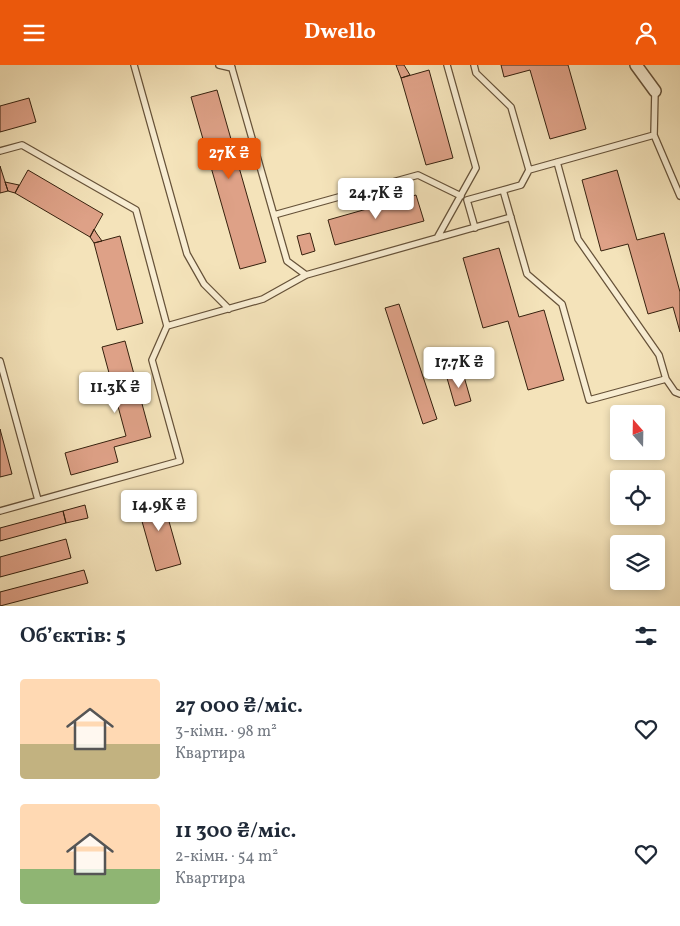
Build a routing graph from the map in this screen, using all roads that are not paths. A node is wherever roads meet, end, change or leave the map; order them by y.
1 (134, 65) edge
2 (218, 65) edge
3 (447, 65) edge
4 (474, 65) edge
5 (636, 65) edge
6 (232, 67) edge
7 (655, 91) joint
8 (654, 135) junction
9 (0, 151) edge
10 (557, 162) junction
11 (529, 170) junction
12 (503, 190) junction
13 (460, 196) junction
14 (680, 196) edge
15 (274, 215) junction
16 (511, 217) junction
17 (475, 227) junction
18 (437, 238) junction
19 (306, 275) junction
20 (229, 309) junction
21 (167, 326) junction
22 (0, 361) edge
23 (666, 379) junction
24 (680, 394) edge
25 (38, 500) junction
26 (0, 511) edge

1 - 20 lane
2 - 6 lane
3 - 13 lane
4 - 11 lane
5 - 7 street
6 - 15 lane
7 - 8 lane
8 - 10 lane
8 - 14 lane
9 - 21 lane
10 - 11 lane
10 - 23 lane
11 - 12 lane
12 - 16 lane
12 - 17 lane
13 - 15 lane
13 - 18 lane
15 - 19 lane
16 - 17 lane
16 - 23 lane
17 - 18 lane
18 - 19 lane
19 - 20 lane
20 - 21 lane
21 - 25 lane
22 - 25 lane
23 - 24 lane
25 - 26 lane

